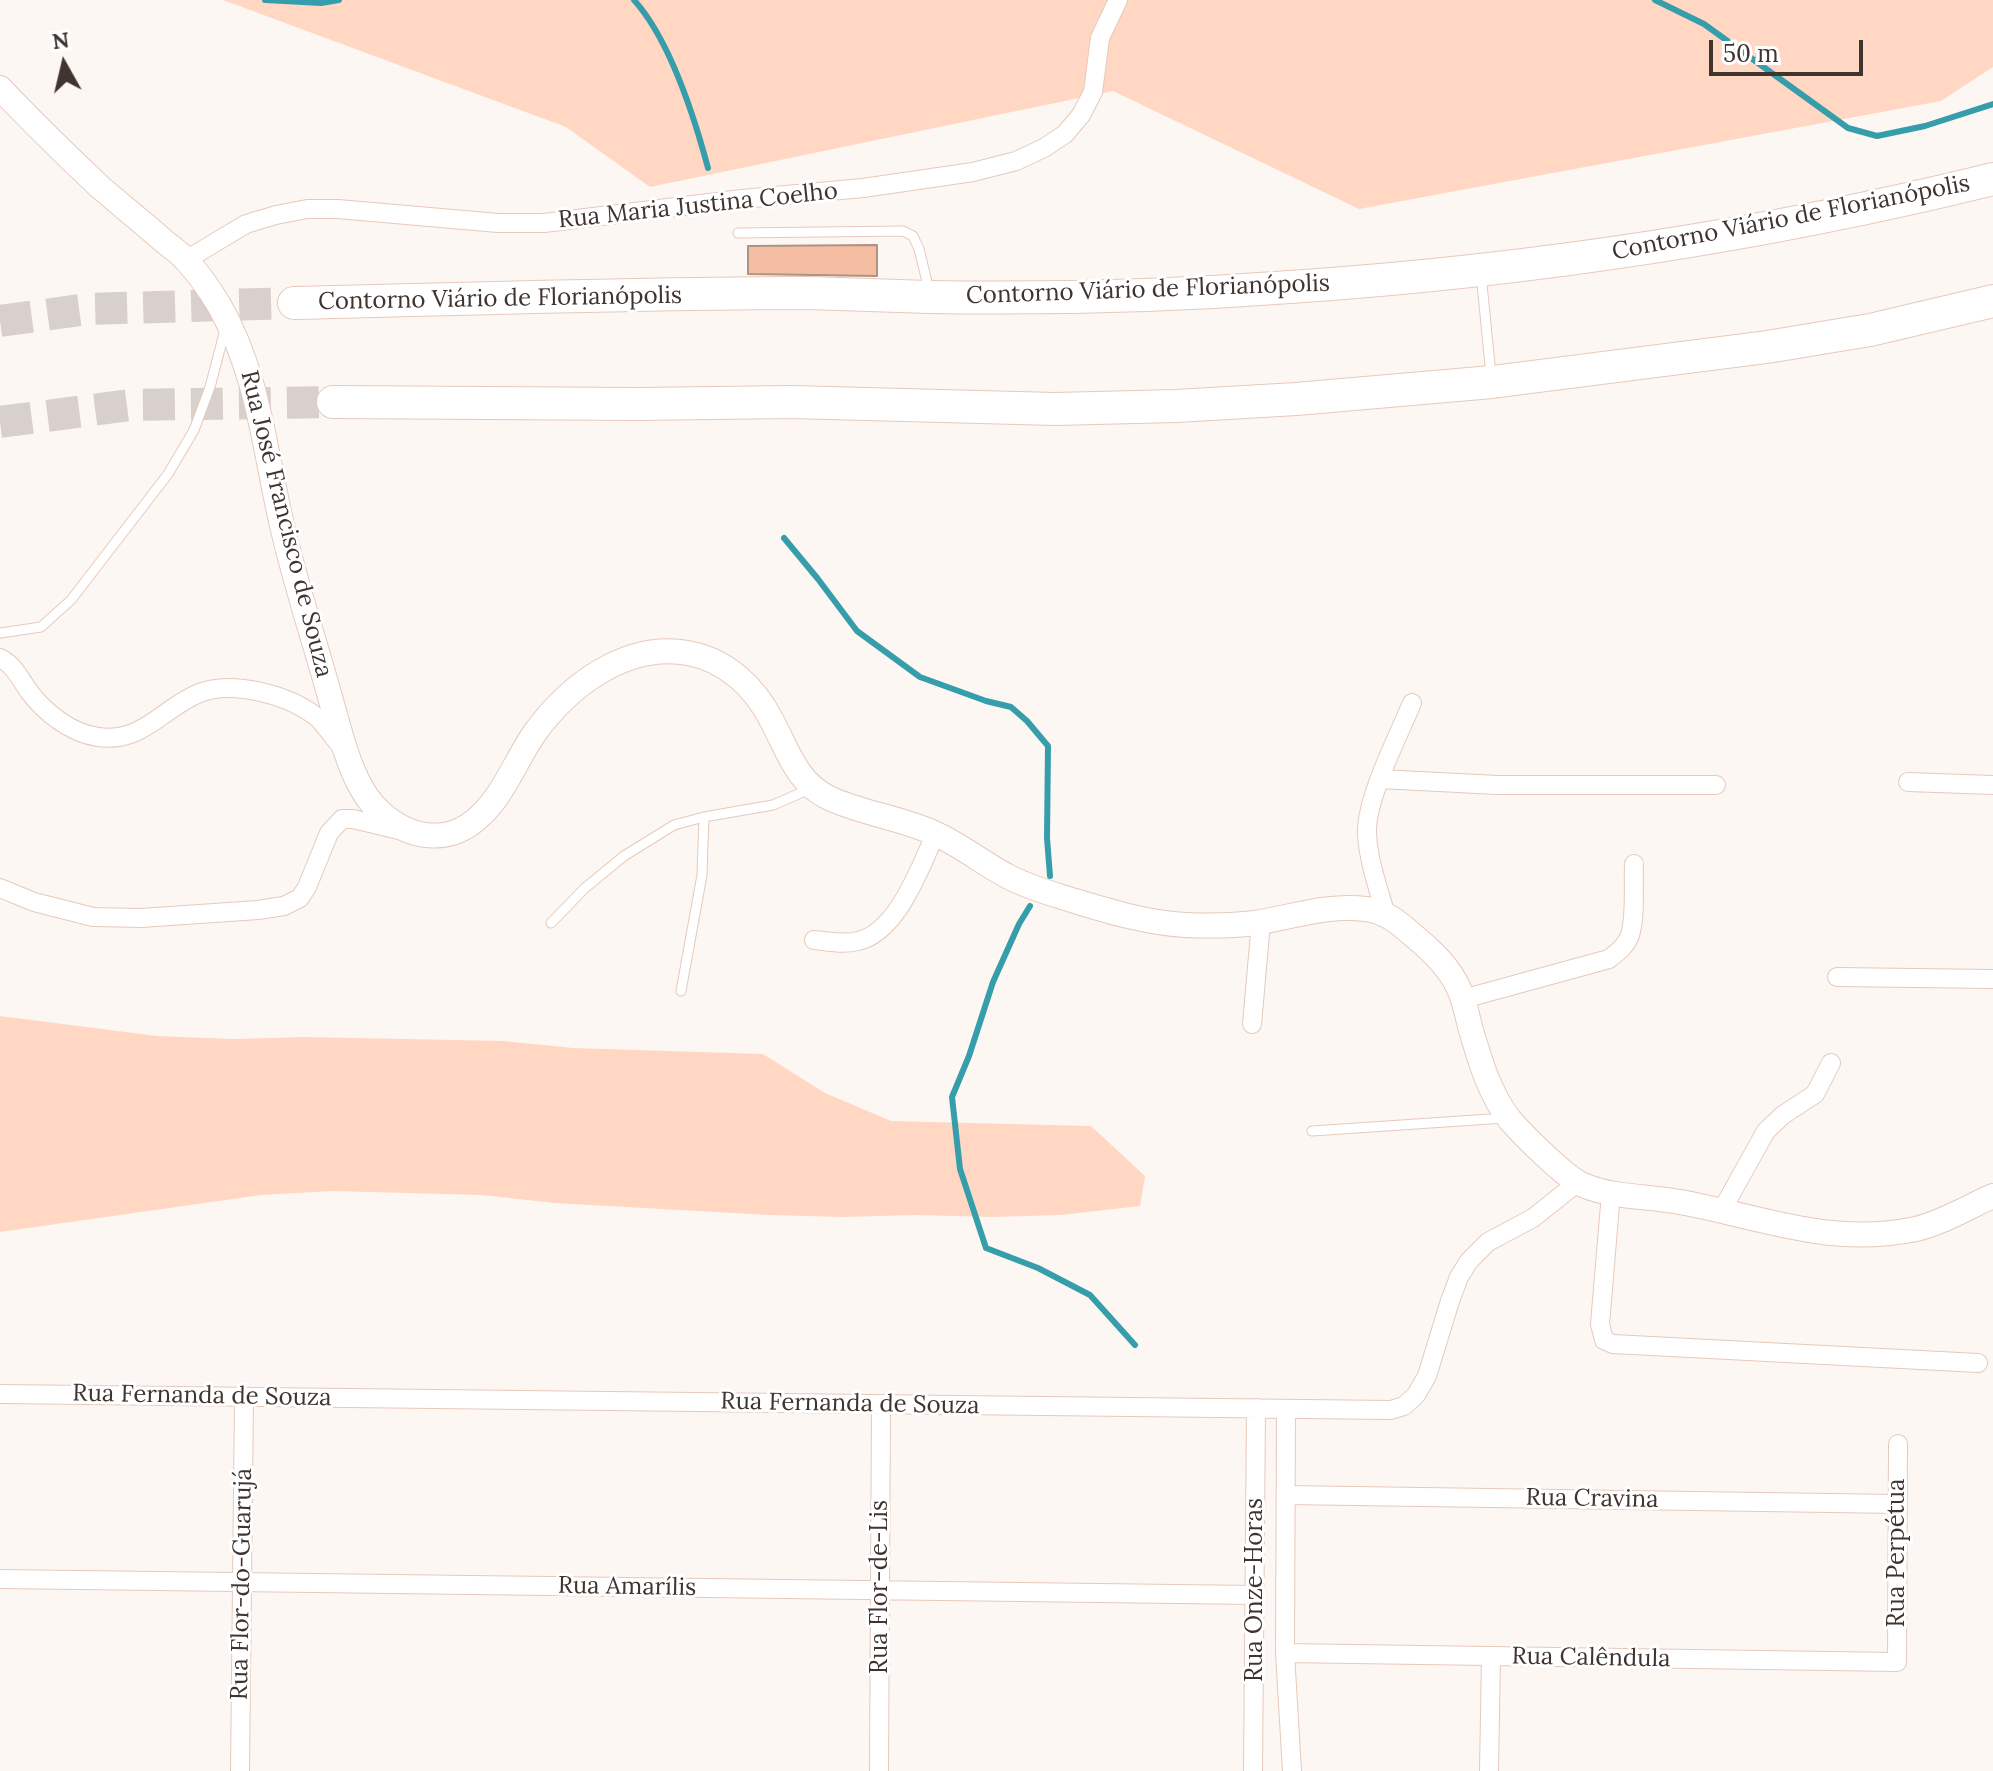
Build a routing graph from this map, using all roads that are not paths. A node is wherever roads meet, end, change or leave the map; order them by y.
1 (1118, 0) edge
2 (0, 88) edge
3 (1993, 179) edge
4 (738, 233) dead end
5 (186, 260) junction
6 (1480, 271) junction
7 (930, 297) junction
8 (1993, 301) edge
9 (294, 303) tunnel mouth
10 (227, 323) junction
11 (1492, 382) junction
12 (333, 402) tunnel mouth
13 (0, 633) edge
14 (0, 658) edge
15 (1412, 703) dead end
16 (346, 753) junction
17 (1380, 779) junction
18 (1908, 782) dead end
19 (1716, 785) dead end
20 (1993, 785) edge
21 (812, 788) junction
22 (704, 817) junction
23 (406, 832) junction
24 (936, 833) junction
25 (1634, 864) dead end
26 (0, 888) edge
27 (1385, 912) junction
28 (1261, 922) junction
29 (551, 923) dead end
30 (814, 940) dead end
31 (1837, 977) dead end
32 (1993, 979) edge
33 (681, 991) dead end
34 (1463, 999) junction
35 (1252, 1024) dead end
36 (1831, 1063) dead end
37 (1508, 1118) junction
38 (1312, 1131) dead end
39 (1577, 1183) junction
40 (1611, 1193) junction
41 (1993, 1196) edge
42 (1722, 1210) junction
43 (1978, 1363) dead end
44 (0, 1394) edge
45 (244, 1397) junction
46 (881, 1404) junction
47 (1256, 1408) junction
48 (1286, 1409) junction
49 (1898, 1444) dead end
50 (1286, 1495) junction
51 (1898, 1504) junction
52 (0, 1579) edge
53 (242, 1582) junction
54 (880, 1590) junction
55 (1255, 1595) junction
56 (1285, 1653) junction
57 (1491, 1656) junction
58 (1897, 1662) joint
59 (240, 1771) edge
60 (879, 1771) edge
61 (1253, 1771) edge
62 (1292, 1771) edge
63 (1489, 1771) edge

1 - 5 street, Rua Maria Justina Coelho
2 - 5 street, Rua José Francisco de Souza
3 - 6 highway, Contorno Viário de Florianópolis
4 - 7 lane
5 - 10 street, Rua José Francisco de Souza
6 - 7 highway, Contorno Viário de Florianópolis
6 - 11 lane
7 - 9 highway, Contorno Viário de Florianópolis
8 - 11 highway
10 - 13 lane
10 - 16 street, Rua José Francisco de Souza
11 - 12 highway
14 - 16 street
15 - 17 street
16 - 23 street, Rua José Francisco de Souza
17 - 19 street
17 - 27 street
18 - 20 street
21 - 22 lane
21 - 23 street
21 - 24 street
22 - 29 lane
22 - 33 lane
23 - 26 street
24 - 28 street
24 - 30 street
25 - 34 street
27 - 28 street
27 - 34 street
28 - 35 street
31 - 32 street
34 - 37 street
36 - 42 street
37 - 38 lane
37 - 39 street
39 - 40 street
39 - 48 street, Rua Fernanda de Souza
40 - 42 street
40 - 43 street
41 - 42 street
44 - 45 street, Rua Fernanda de Souza
45 - 46 street, Rua Fernanda de Souza
45 - 53 street, Rua Flor-do-Guarujá
46 - 47 street, Rua Fernanda de Souza
46 - 54 street, Rua Flor-de-Lis
47 - 48 street, Rua Fernanda de Souza
47 - 55 street, Rua Onze-Horas
48 - 50 street, Rua Onze-Horas
49 - 51 street, Rua Perpétua
50 - 51 street, Rua Cravina
50 - 56 street, Rua Onze-Horas
51 - 58 street, Rua Perpétua
52 - 53 street, Rua Amarílis
53 - 54 street, Rua Amarílis
53 - 59 street, Rua Flor-do-Guarujá
54 - 55 street, Rua Amarílis
54 - 60 street, Rua Flor-de-Lis
55 - 61 street, Rua Onze-Horas
56 - 57 street, Rua Calêndula
56 - 62 street, Rua Onze-Horas
57 - 58 street, Rua Calêndula
57 - 63 street

